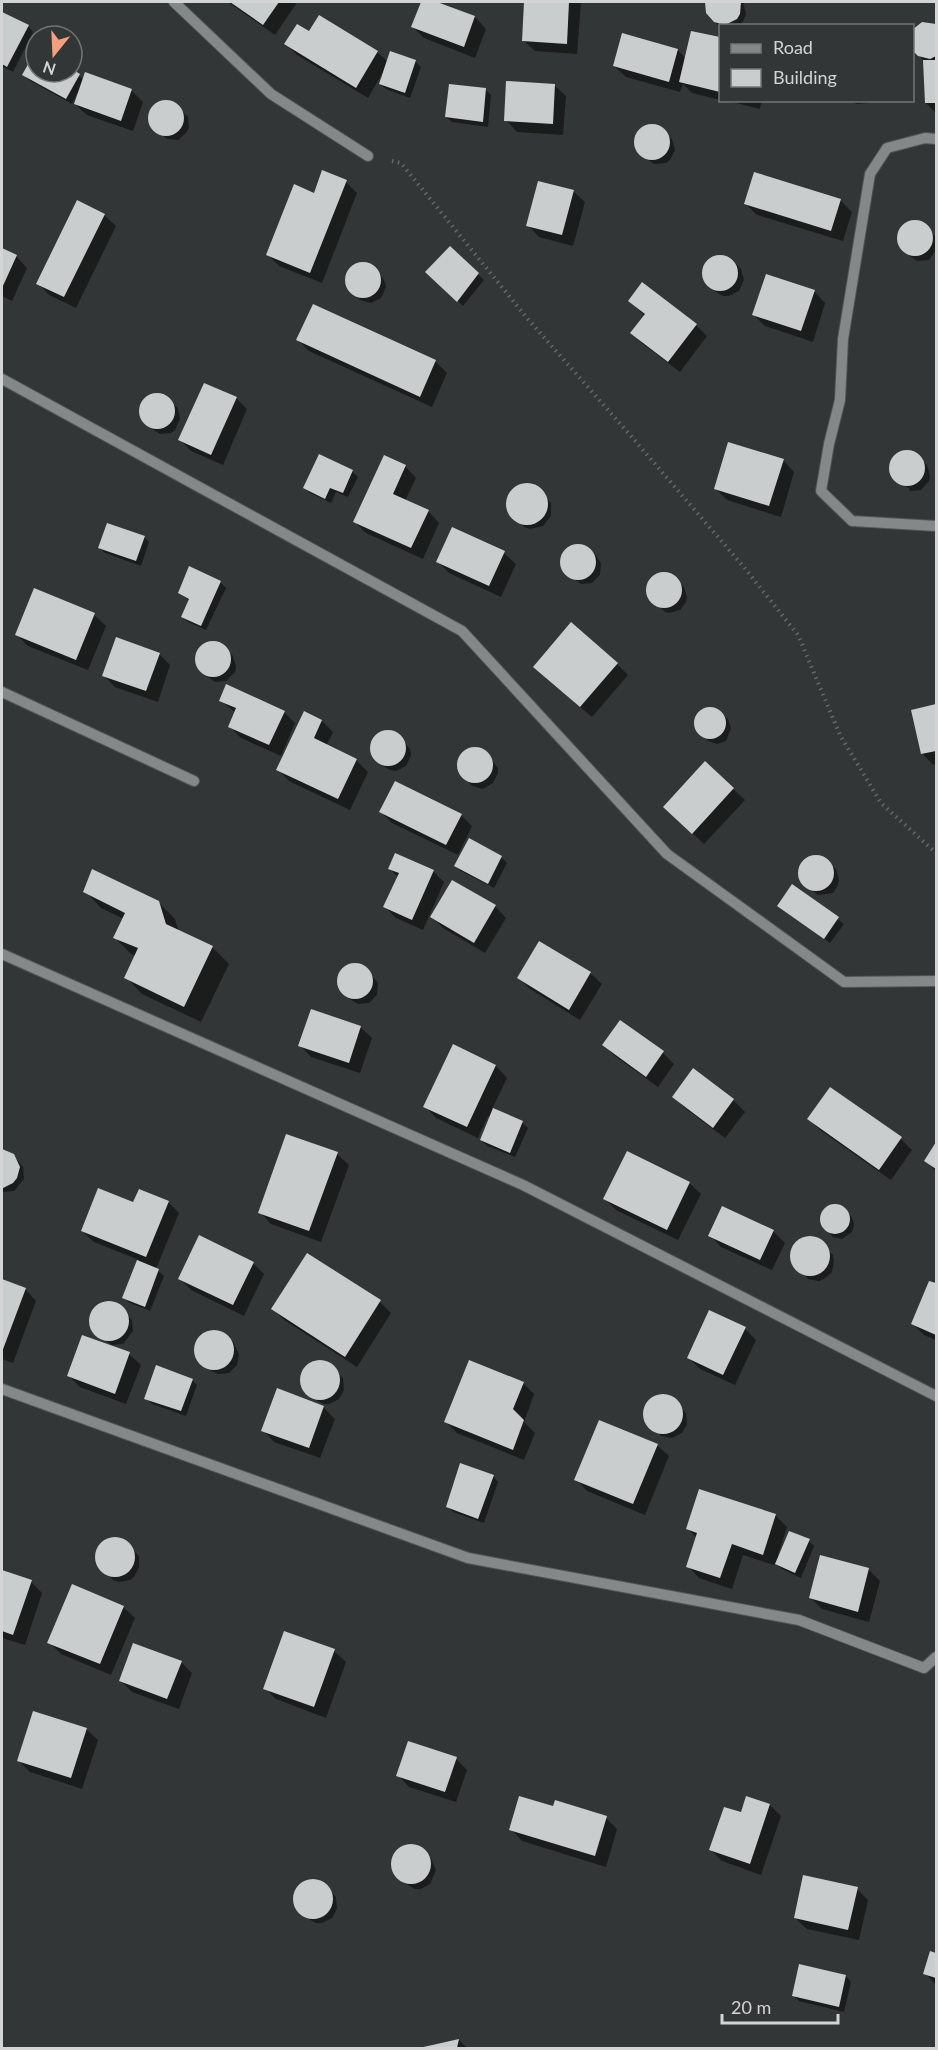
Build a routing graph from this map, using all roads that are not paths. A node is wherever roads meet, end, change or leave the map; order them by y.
1 (174, 2) edge
2 (936, 139) edge
3 (368, 156) road end
4 (2, 379) edge
5 (936, 526) edge
6 (2, 692) edge
7 (194, 782) dead end
8 (2, 954) edge
9 (936, 981) edge
10 (2, 1389) edge
11 (936, 1396) edge
12 (936, 1657) edge

1 - 3 street
2 - 5 street
4 - 9 street
6 - 7 street
8 - 11 street
10 - 12 street

